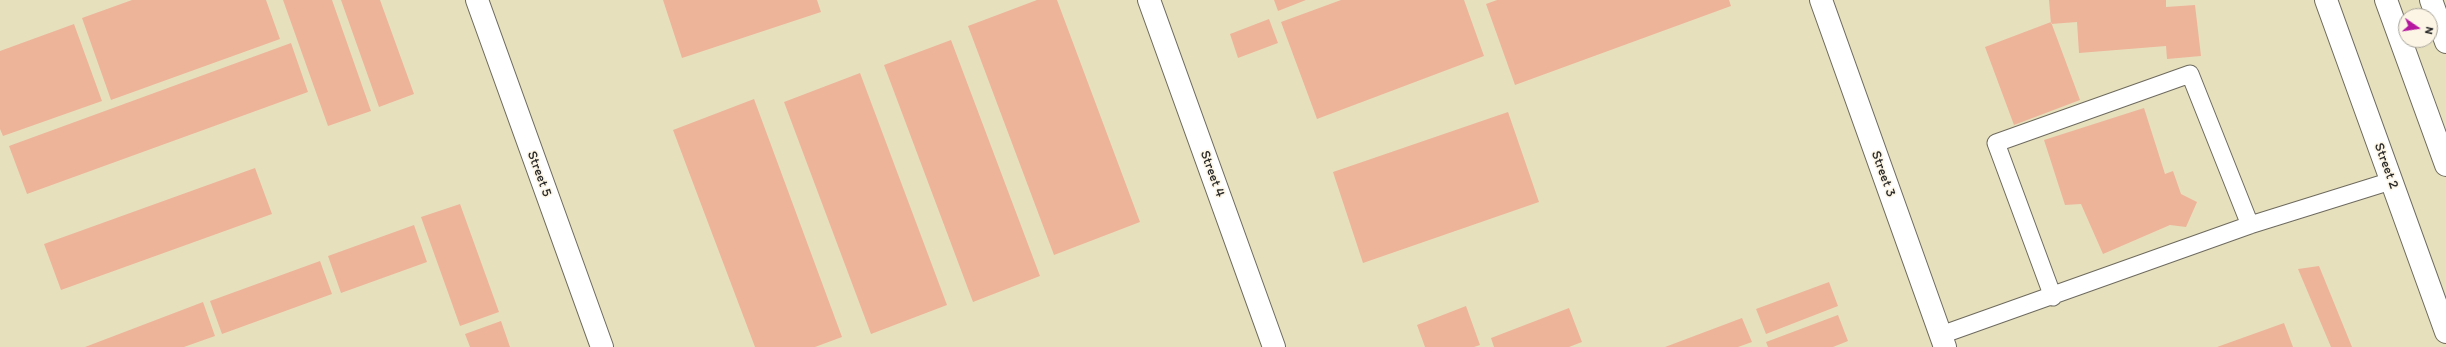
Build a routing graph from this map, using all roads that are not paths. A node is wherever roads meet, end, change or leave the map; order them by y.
1 (476, 0) edge
2 (1149, 0) edge
3 (1821, 0) edge
4 (2326, 0) edge
5 (2386, 0) edge
6 (2431, 0) edge
7 (2446, 42) edge
8 (2446, 165) edge
9 (2391, 181) junction
10 (2250, 225) junction
11 (2053, 296) junction
12 (2446, 332) edge
13 (1943, 341) edge
14 (602, 347) edge
15 (1274, 347) edge

1 - 14 street, Street 5
2 - 15 street, Street 4
3 - 13 street, Street 3
4 - 9 street, Street 2
5 - 8 street
6 - 7 street
9 - 10 lane
9 - 12 street, Street 2
10 - 11 lane
10 - 11 lane
11 - 13 lane

